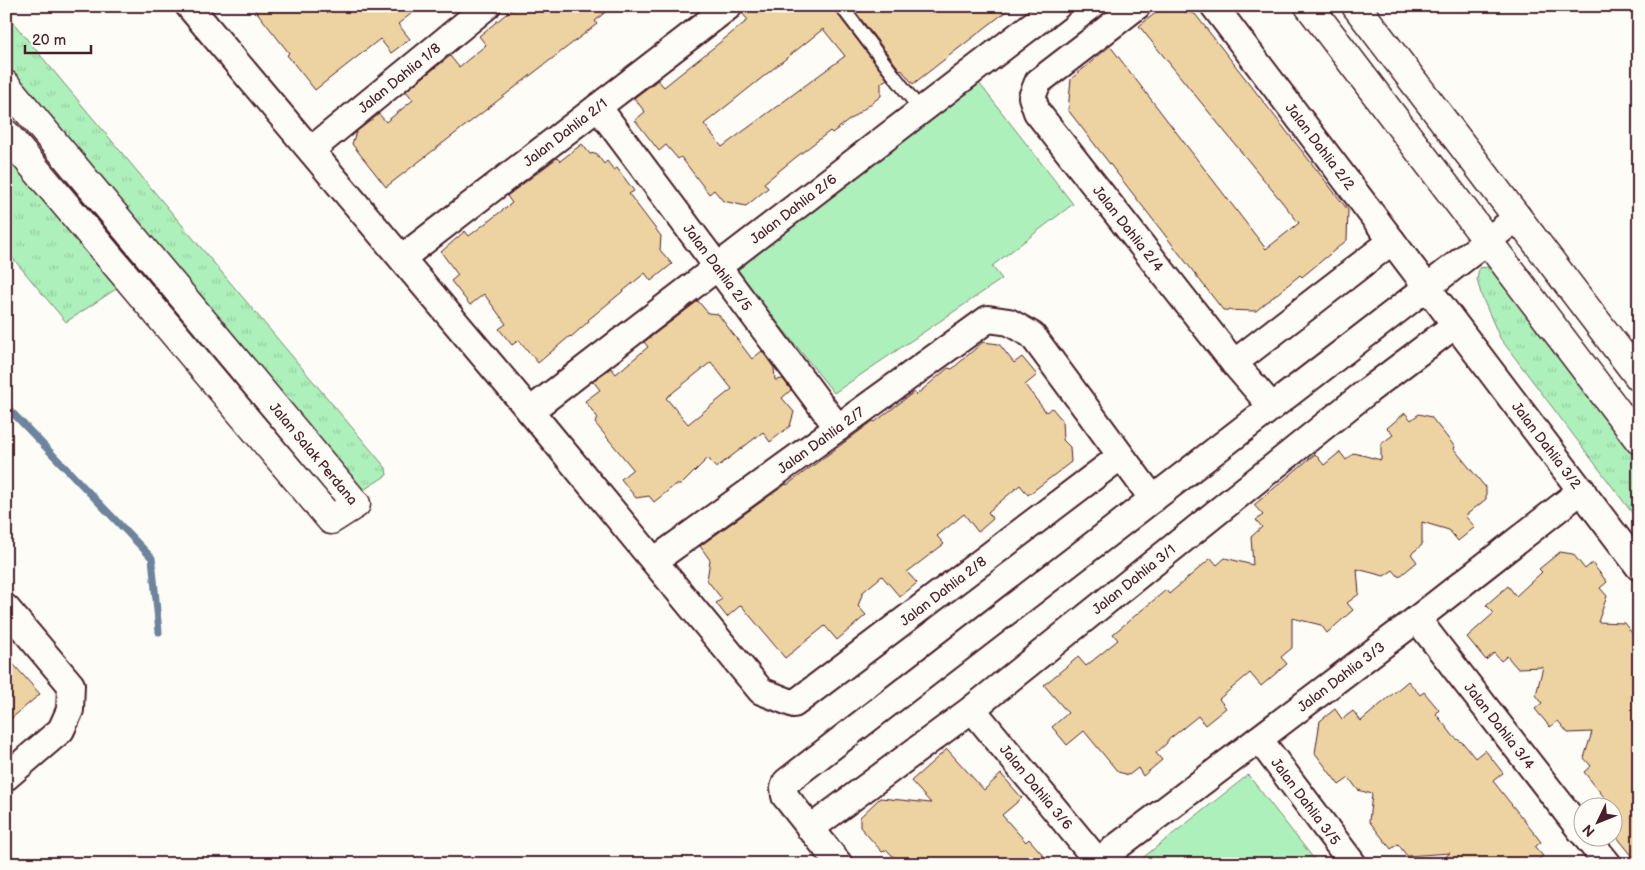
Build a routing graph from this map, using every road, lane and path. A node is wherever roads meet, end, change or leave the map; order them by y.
1 (487, 6) edge
2 (729, 6) edge
3 (840, 6) edge
4 (1057, 6) edge
5 (1138, 6) edge
6 (1214, 6) edge
7 (1309, 6) edge
8 (1356, 6) edge
9 (198, 9) edge
10 (6, 85) edge
11 (598, 107) junction
12 (921, 111) junction
13 (6, 134) edge
14 (311, 150) junction
15 (1518, 217) junction
16 (1392, 241) junction
17 (1487, 242) junction
18 (402, 258) junction
19 (717, 268) junction
20 (1427, 287) junction
21 (1455, 325) junction
22 (1227, 354) junction
23 (1639, 377) edge
24 (1272, 407) junction
25 (530, 411) junction
26 (838, 428) junction
27 (1639, 440) edge
28 (1122, 456) junction
29 (1582, 490) junction
30 (1153, 498) junction
31 (654, 561) junction
32 (1639, 566) edge
33 (6, 608) edge
34 (1417, 619) junction
35 (972, 709) junction
36 (1259, 739) junction
37 (6, 777) edge
38 (1572, 819) edge
39 (810, 829) junction
40 (1595, 848) edge
41 (1099, 862) edge
42 (839, 864) edge
43 (1353, 864) edge
44 (1608, 864) edge

1 - 14 street, Jalan Dahlia 1/8
2 - 11 street, Jalan Dahlia 2/1
3 - 12 lane
4 - 12 street, Jalan Dahlia 2/6
5 - 22 street, Jalan Dahlia 2/4
6 - 16 street, Jalan Dahlia 2/2
7 - 17 street
8 - 15 street
9 - 14 street
10 - 13 street, Jalan Salak Perdana
11 - 18 street, Jalan Dahlia 2/1
11 - 19 street, Jalan Dahlia 2/5
12 - 19 street, Jalan Dahlia 2/6
14 - 18 street
15 - 17 street
15 - 23 street
16 - 20 street, Jalan Dahlia 2/2
16 - 22 street
17 - 20 street
17 - 27 street
18 - 25 street
19 - 25 street, Jalan Dahlia 2/6
19 - 26 street, Jalan Dahlia 2/5
20 - 21 street, Jalan Dahlia 3/2
20 - 24 street
21 - 29 street, Jalan Dahlia 3/2
21 - 35 street, Jalan Dahlia 3/1
22 - 24 street, Jalan Dahlia 2/4
24 - 30 street
25 - 31 street
26 - 28 street, Jalan Dahlia 2/7
26 - 31 street, Jalan Dahlia 2/7
28 - 30 street
28 - 31 street, Jalan Dahlia 2/8
29 - 32 street, Jalan Dahlia 3/2
29 - 34 street, Jalan Dahlia 3/3
30 - 39 street
33 - 37 street
34 - 36 street, Jalan Dahlia 3/3
34 - 38 street, Jalan Dahlia 3/4
35 - 39 street, Jalan Dahlia 3/1
35 - 41 street, Jalan Dahlia 3/6
36 - 41 street, Jalan Dahlia 3/3
36 - 43 street, Jalan Dahlia 3/5
39 - 42 street
40 - 44 street

